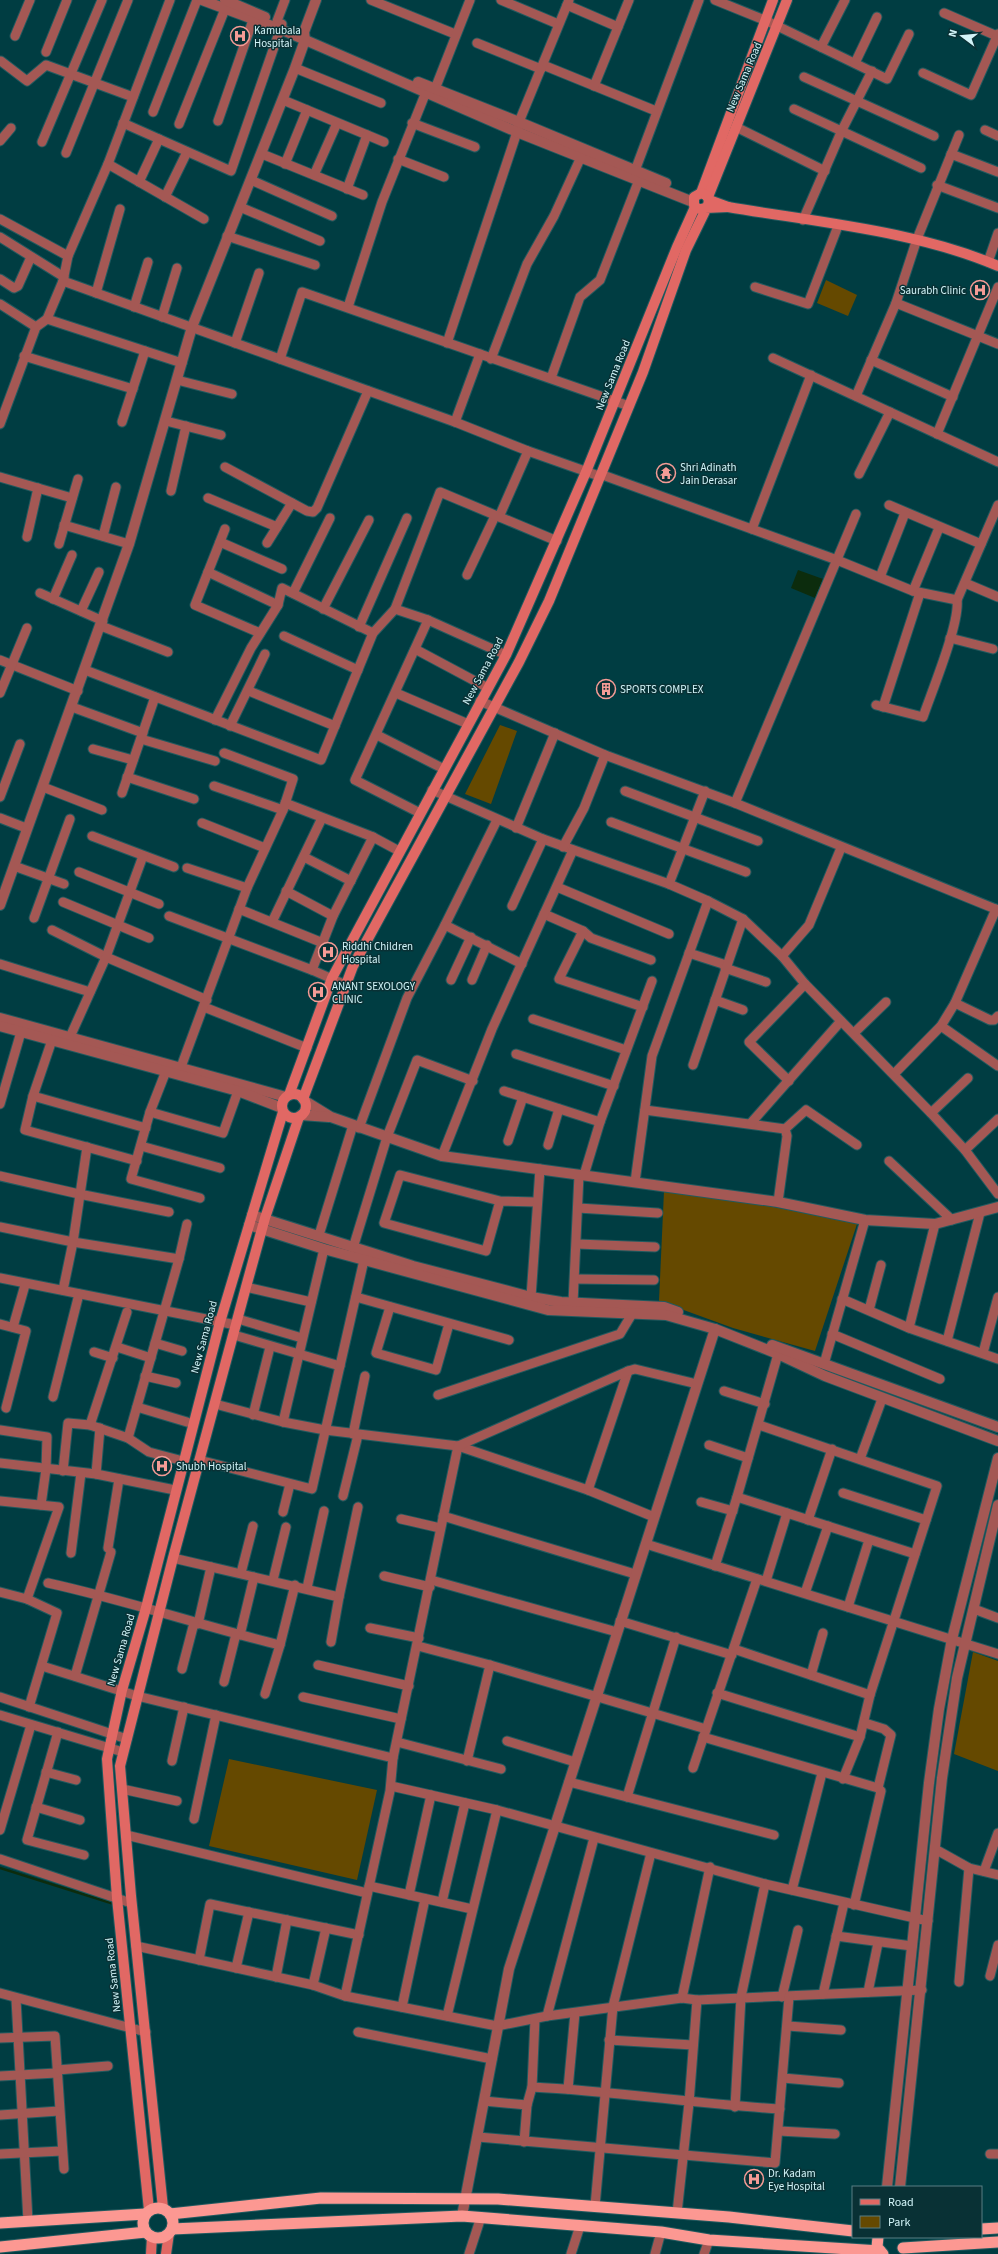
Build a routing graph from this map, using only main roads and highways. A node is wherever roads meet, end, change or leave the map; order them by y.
1 (773, 0) edge
2 (786, 0) edge
3 (717, 160) junction
4 (701, 200) junction
5 (681, 248) junction
6 (998, 266) edge
7 (287, 1096) junction
8 (304, 1100) junction
9 (283, 1110) junction
10 (300, 1116) junction
11 (166, 2211) junction
12 (147, 2212) junction
13 (0, 2223) edge
14 (998, 2228) edge
15 (982, 2229) edge
16 (170, 2231) junction
17 (852, 2231) edge
18 (149, 2234) junction
19 (878, 2238) edge
20 (903, 2238) edge
21 (998, 2242) edge
22 (0, 2247) edge
23 (784, 2249) edge
24 (901, 2251) edge
25 (881, 2252) edge
26 (151, 2254) edge
27 (166, 2254) edge

1 - 3 main road, New Sama Road
2 - 3 main road, New Sama Road
3 - 4 main road
4 - 5 main road
4 - 6 main road
5 - 7 main road, New Sama Road
5 - 8 main road
7 - 8 main road
7 - 9 main road
8 - 10 main road
9 - 10 main road
9 - 12 main road, New Sama Road
10 - 11 main road
11 - 12 highway
11 - 16 highway
11 - 17 highway
12 - 13 highway
12 - 18 highway
14 - 15 highway
16 - 18 highway
16 - 23 highway
16 - 27 main road
18 - 22 highway
18 - 26 main road
19 - 25 highway
20 - 24 highway
21 - 24 highway
23 - 25 highway

